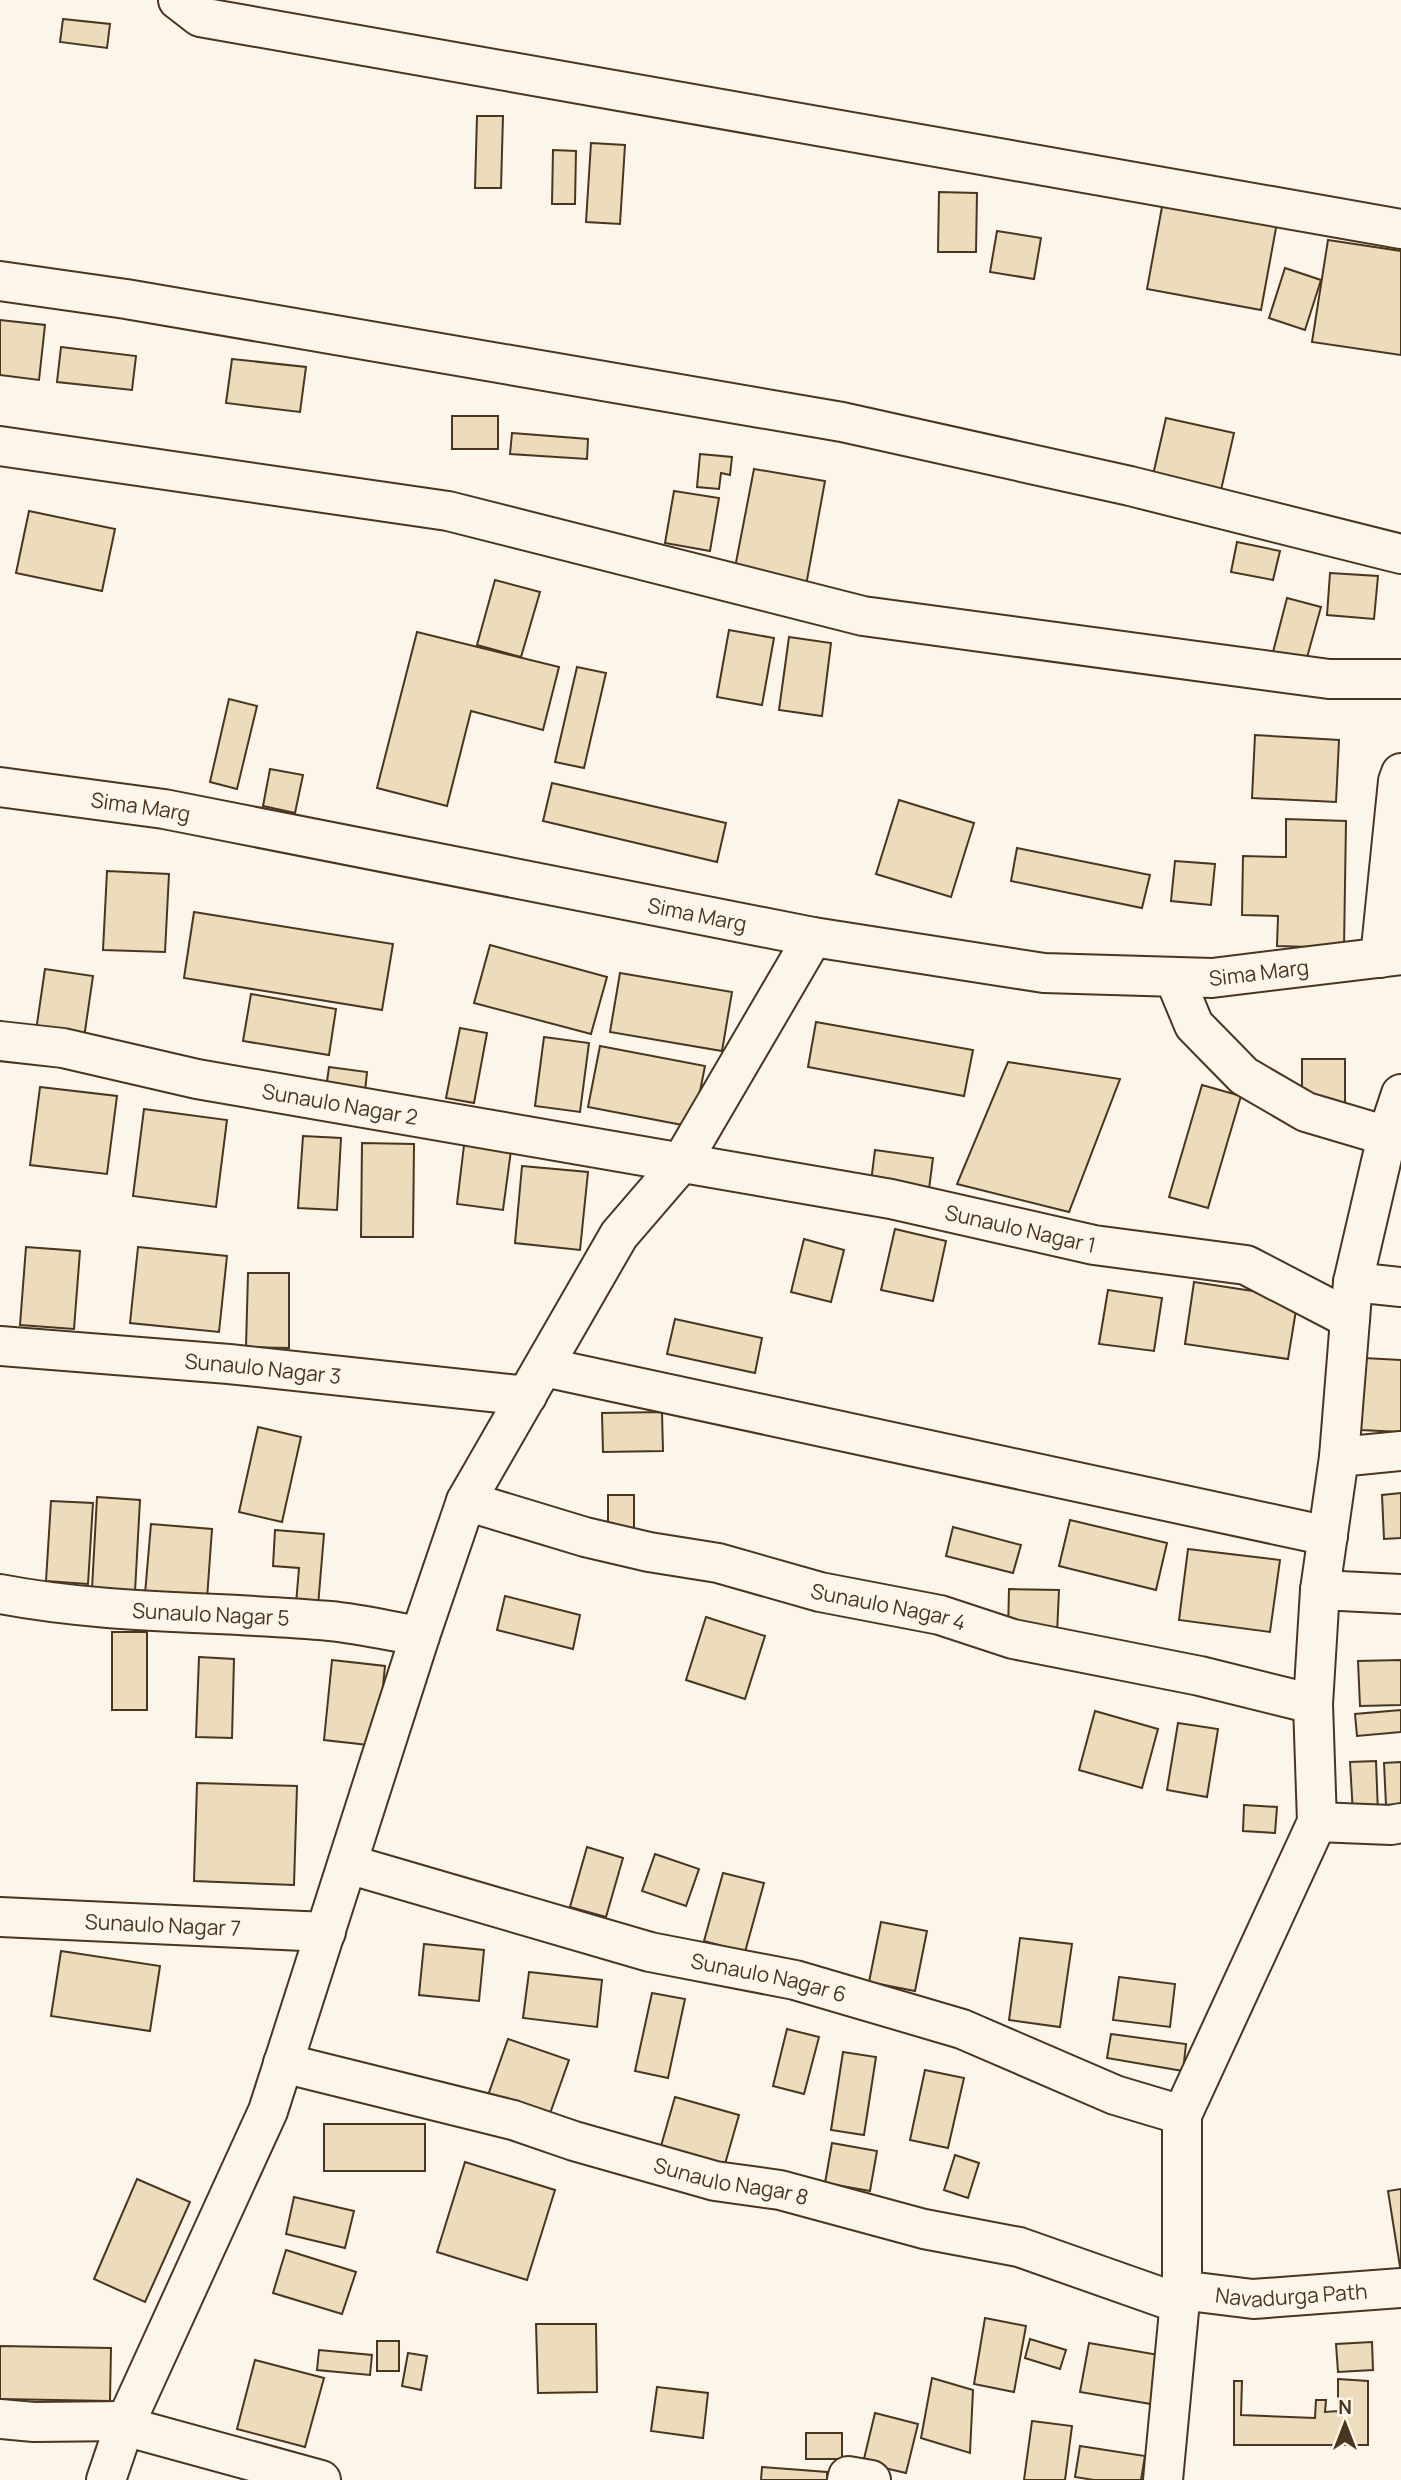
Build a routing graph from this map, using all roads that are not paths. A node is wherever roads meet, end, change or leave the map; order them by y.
1 (178, 0) edge
2 (1401, 229) edge
3 (0, 281) edge
4 (0, 446) edge
5 (1401, 554) edge
6 (1401, 679) edge
7 (1401, 773) edge
8 (0, 787) edge
9 (813, 937) junction
10 (1391, 957) edge
11 (1174, 977) junction
12 (0, 1041) edge
13 (1401, 1094) edge
14 (1387, 1136) junction
15 (681, 1163) junction
16 (1401, 1287) edge
17 (1351, 1300) junction
18 (0, 1346) edge
19 (535, 1382) junction
20 (1401, 1451) edge
21 (1339, 1457) junction
22 (466, 1501) junction
23 (1328, 1536) junction
24 (1320, 1590) junction
25 (0, 1594) edge
26 (1401, 1594) edge
27 (420, 1636) junction
28 (1313, 1704) junction
29 (1317, 1822) junction
30 (1401, 1824) edge
31 (348, 1864) junction
32 (0, 1917) edge
33 (326, 1931) junction
34 (283, 2063) junction
35 (1182, 2115) junction
36 (1401, 2288) edge
37 (1179, 2297) junction
38 (0, 2418) edge
39 (125, 2423) junction
40 (106, 2480) edge
41 (321, 2480) edge
42 (847, 2480) edge
43 (871, 2480) edge
44 (1163, 2480) edge

1 - 2 street
3 - 5 street
4 - 6 street
7 - 10 street
8 - 9 street, Sima Marg
9 - 11 street, Sima Marg
9 - 15 street
10 - 11 street, Sima Marg
11 - 14 street
12 - 15 street, Sunaulo Nagar 2
13 - 14 street
14 - 17 street
15 - 17 street, Sunaulo Nagar 1
15 - 19 street
16 - 17 street
17 - 21 street
18 - 19 street, Sunaulo Nagar 3
19 - 22 street
19 - 23 street, Sunaulo Nagar 3
20 - 21 street
21 - 23 street
22 - 27 street
22 - 28 street, Sunaulo Nagar 4
23 - 24 street
24 - 26 street
24 - 28 street
25 - 27 street, Sunaulo Nagar 5
27 - 31 street
28 - 29 street
29 - 30 street
29 - 35 street
31 - 33 street
31 - 35 street, Sunaulo Nagar 6
32 - 33 street, Sunaulo Nagar 7
33 - 34 street
34 - 37 street, Sunaulo Nagar 8
34 - 39 street
35 - 37 street
36 - 37 street, Navadurga Path
37 - 44 street
38 - 39 street
39 - 40 street
39 - 41 street
42 - 43 street

